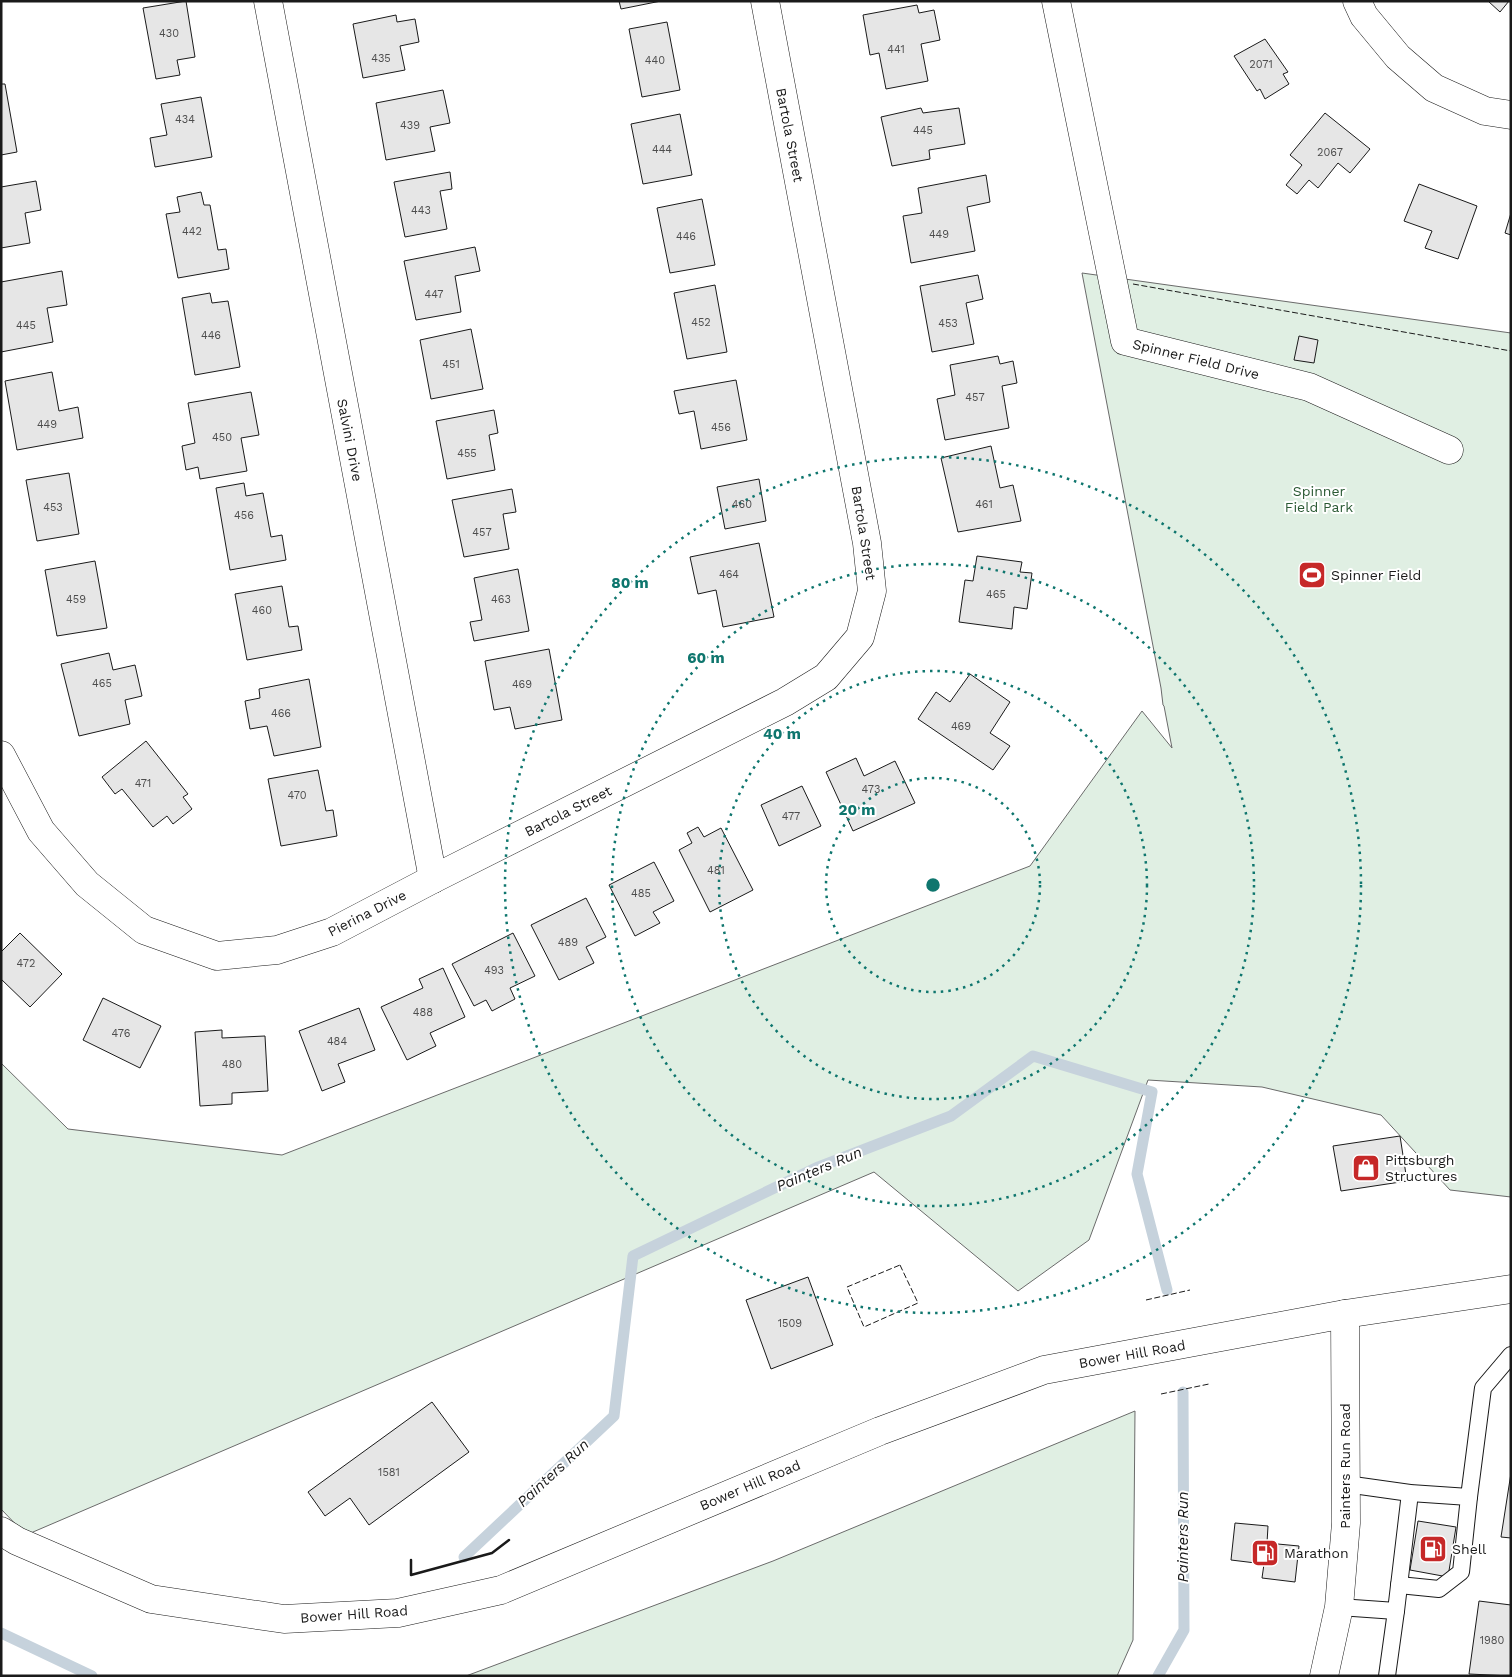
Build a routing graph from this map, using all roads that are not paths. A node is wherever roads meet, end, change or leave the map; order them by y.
1 (268, 1) edge
2 (764, 1) edge
3 (1056, 1) edge
4 (1357, 1) edge
5 (1511, 115) edge
6 (1449, 450) dead end
7 (1, 755) edge
8 (433, 879) junction
9 (1511, 1289) edge
10 (1345, 1314) junction
11 (1511, 1355) edge
12 (1346, 1484) junction
13 (1410, 1492) junction
14 (1469, 1497) junction
15 (1, 1531) edge
16 (1399, 1586) junction
17 (1339, 1607) junction
18 (1396, 1611) junction
19 (1324, 1676) edge
20 (1387, 1676) edge

1 - 8 street, Salvini Drive
2 - 8 street, Bartola Street
3 - 6 street, Spinner Field Drive
4 - 5 street
7 - 8 street, Pierina Drive
9 - 10 street, Bower Hill Road
10 - 12 street, Painters Run Road
10 - 15 street, Bower Hill Road
11 - 14 lane
12 - 13 lane
12 - 17 street, Painters Run Road
13 - 14 lane
13 - 16 lane
14 - 16 lane
16 - 18 lane
17 - 18 lane
17 - 19 street, Painters Run Road
18 - 20 lane

